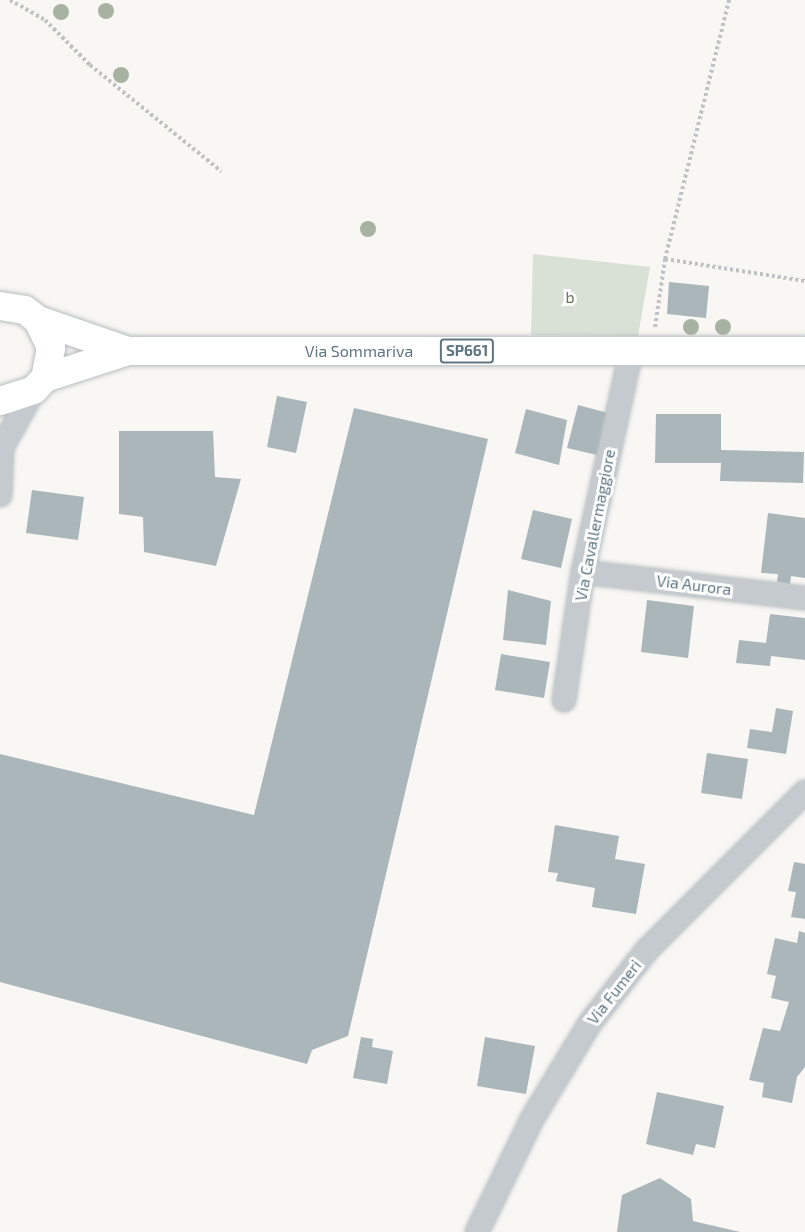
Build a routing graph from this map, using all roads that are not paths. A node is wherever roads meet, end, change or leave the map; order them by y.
1 (0, 306) edge
2 (38, 320) junction
3 (128, 351) junction
4 (641, 351) junction
5 (805, 351) edge
6 (39, 384) junction
7 (0, 401) edge
8 (1, 445) edge
9 (0, 495) edge
10 (584, 572) junction
11 (805, 598) edge
12 (564, 700) dead end
13 (805, 792) edge
14 (795, 813) edge
15 (477, 1232) edge

1 - 2 main road, Via Sommariva
2 - 3 main road, Via Sommariva / SP661
2 - 6 main road
3 - 4 main road, Via Sommariva / SP661
3 - 6 main road, Via Sommariva / SP661
4 - 5 main road, Via Sommariva / SP661
4 - 10 street, Via Cavallermaggiore
6 - 7 main road, Via Sommariva
6 - 8 street
8 - 9 street
10 - 11 street, Via Aurora
10 - 12 street, Via Cavallermaggiore
13 - 14 street, Via Fumeri
14 - 15 street, Via Fumeri

